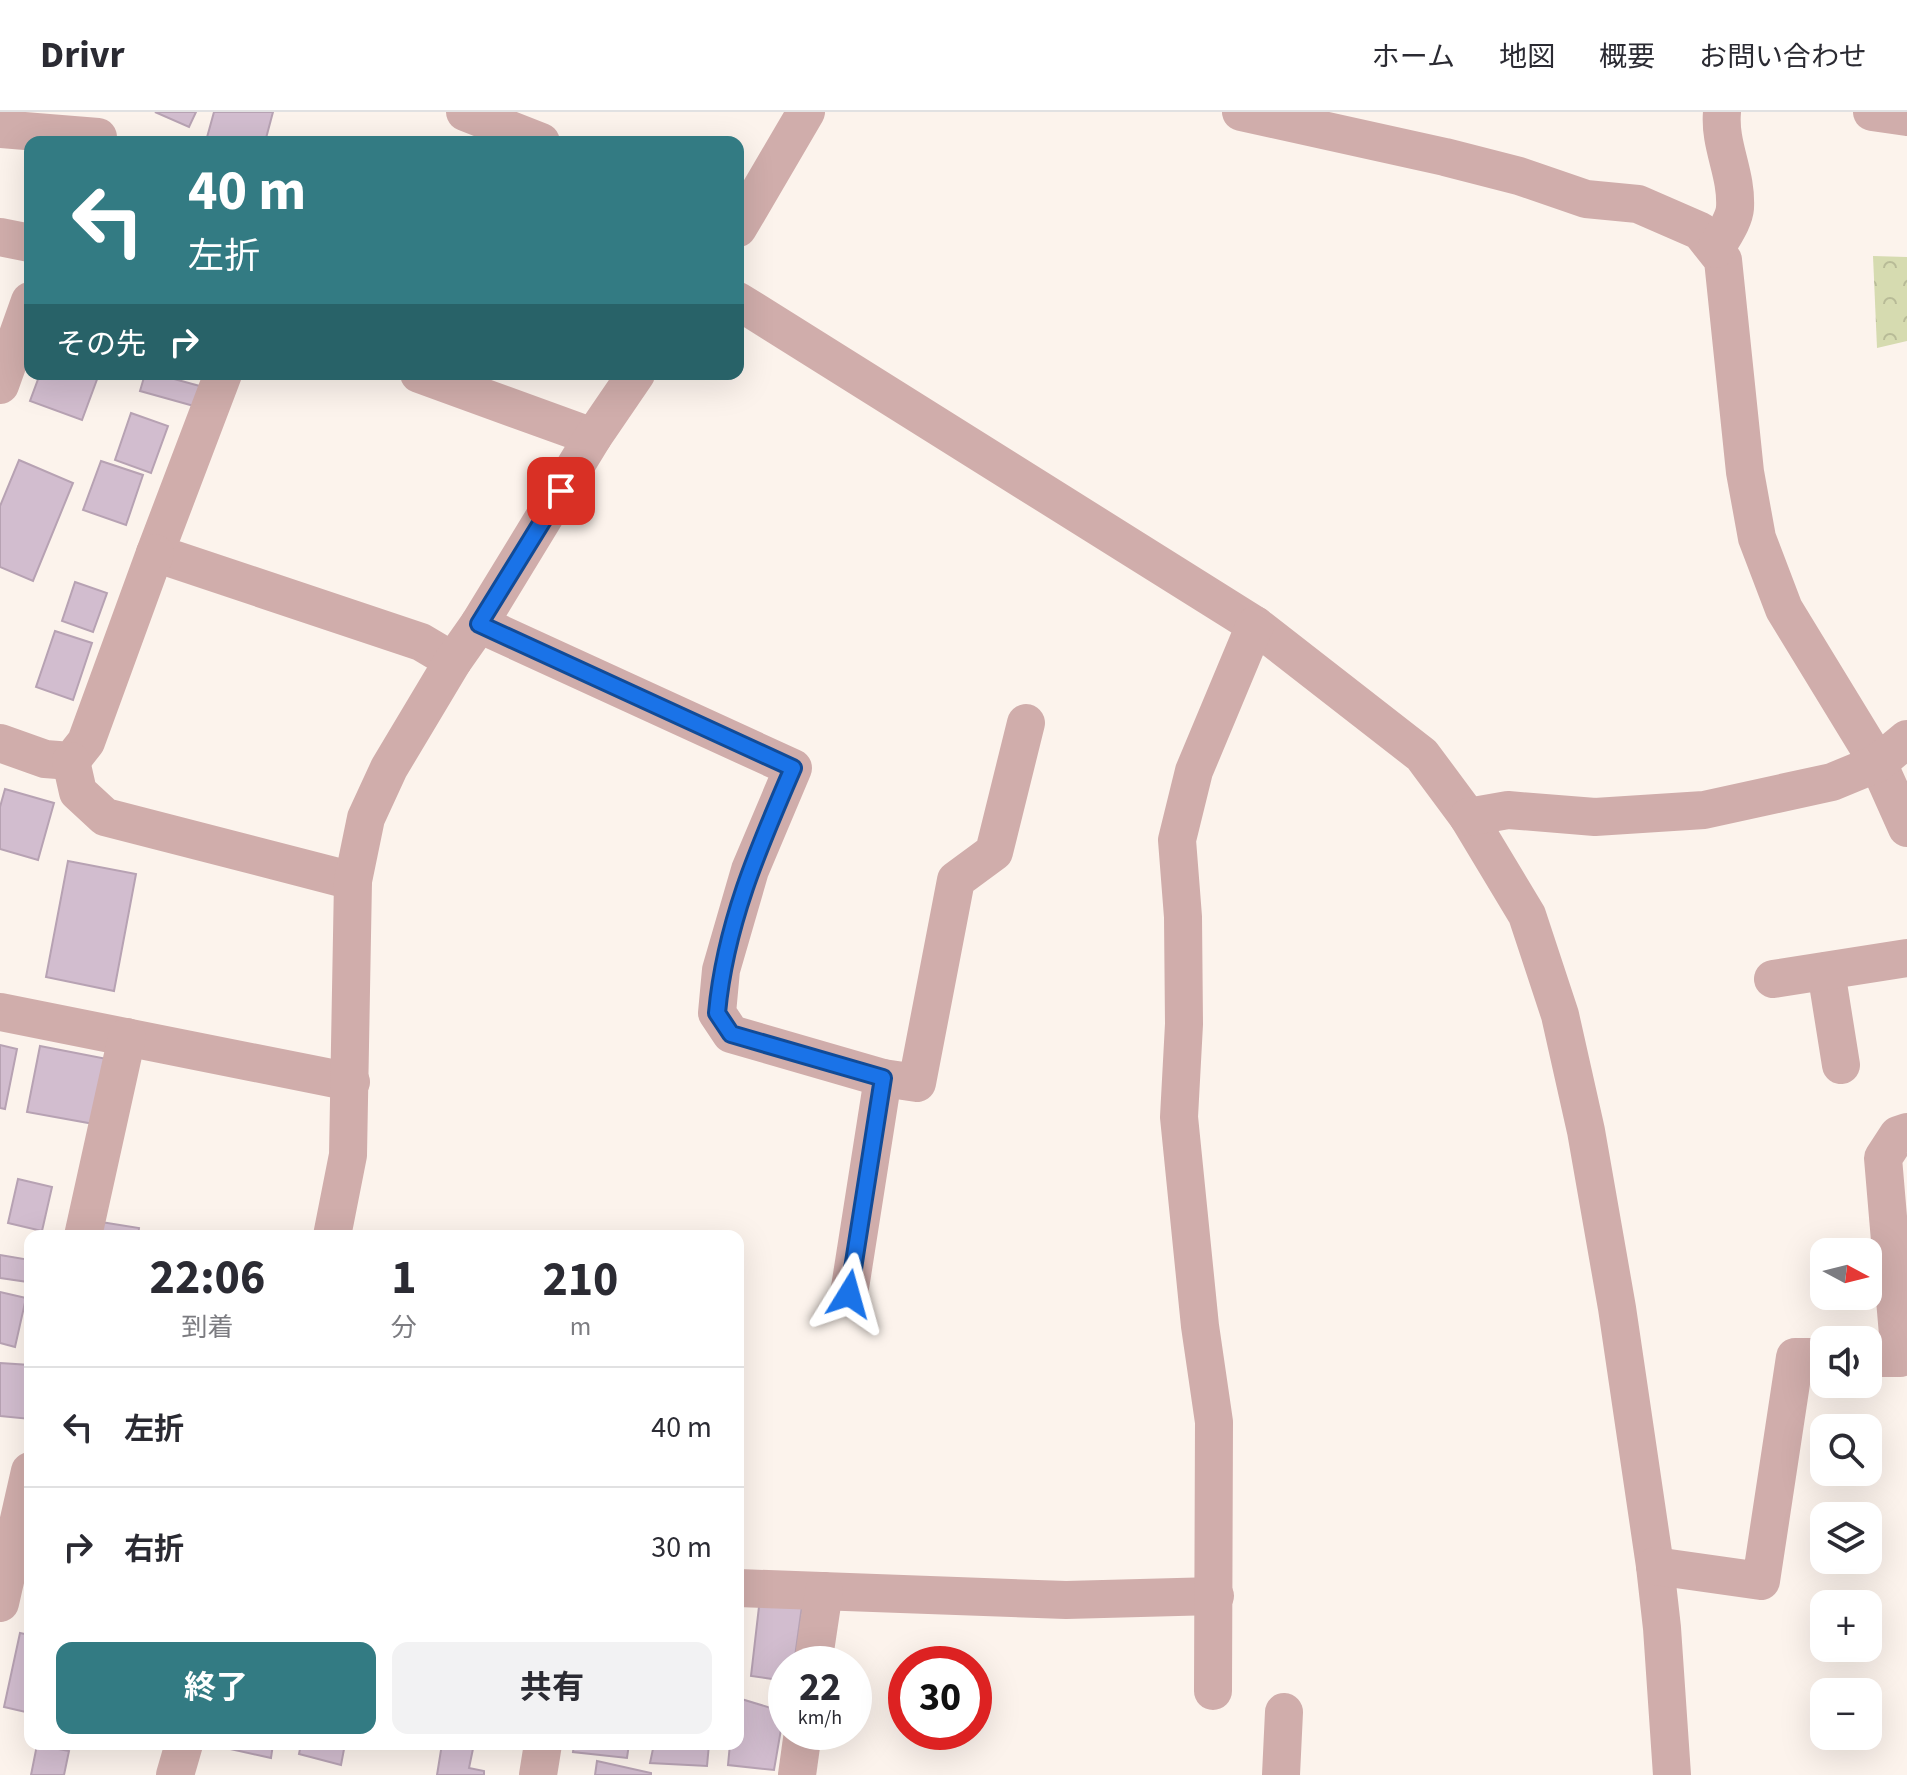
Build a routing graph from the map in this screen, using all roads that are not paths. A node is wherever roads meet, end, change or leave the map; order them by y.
1 (465, 112) edge
2 (806, 112) edge
3 (1241, 112) edge
4 (1722, 112) edge
5 (1872, 112) edge
6 (1907, 117) edge
7 (0, 129) edge
8 (99, 130) edge
9 (526, 136) edge
10 (744, 216) edge
11 (0, 237) edge
12 (24, 242) edge
13 (1716, 249) junction
14 (744, 305) edge
15 (24, 318) edge
16 (221, 380) edge
17 (436, 380) edge
18 (632, 380) edge
19 (0, 385) edge
20 (593, 437) junction
21 (155, 553) junction
22 (479, 624) junction
23 (1255, 625) junction
24 (453, 661) junction
25 (1026, 723) dead end
26 (1907, 739) edge
27 (0, 743) edge
28 (71, 761) junction
29 (1878, 763) junction
30 (1468, 817) junction
31 (1907, 828) edge
32 (353, 881) junction
33 (1907, 958) edge
34 (1826, 971) junction
35 (1773, 979) dead end
36 (0, 1012) edge
37 (127, 1037) junction
38 (1841, 1065) dead end
39 (883, 1078) junction
40 (351, 1082) junction
41 (1907, 1132) edge
42 (84, 1230) edge
43 (333, 1230) edge
44 (849, 1294) dead end
45 (1810, 1357) edge
46 (1882, 1358) edge
47 (0, 1464) edge
48 (24, 1469) edge
49 (24, 1497) edge
50 (1655, 1566) junction
51 (744, 1588) edge
52 (824, 1591) junction
53 (1215, 1596) junction
54 (0, 1603) edge
55 (816, 1646) edge
56 (1213, 1691) dead end
57 (1284, 1712) dead end
58 (182, 1750) edge
59 (542, 1750) edge
60 (800, 1750) edge
61 (175, 1775) edge
62 (538, 1775) edge
63 (797, 1775) edge
64 (1281, 1775) edge
65 (1672, 1775) edge

1 - 9 street
2 - 10 street
3 - 13 street
4 - 13 street
5 - 6 street
7 - 8 street
11 - 12 street
13 - 29 street
14 - 23 street
15 - 19 street
16 - 21 street
17 - 20 street
18 - 20 street
20 - 22 street
21 - 24 street
21 - 28 street
22 - 24 street
22 - 39 street
23 - 30 street
23 - 53 street
24 - 32 street
25 - 39 street
26 - 29 street
27 - 28 street
28 - 32 street
29 - 30 street
29 - 31 street
30 - 50 street
32 - 40 street
33 - 34 street
34 - 35 street
34 - 38 street
36 - 37 street
37 - 40 street
37 - 42 street
39 - 44 street
40 - 43 street
41 - 46 street
45 - 50 street
47 - 48 street
49 - 54 street
50 - 65 street
51 - 52 street
52 - 53 street
52 - 55 street
53 - 56 street
57 - 64 street
58 - 61 street
59 - 62 street
60 - 63 street

